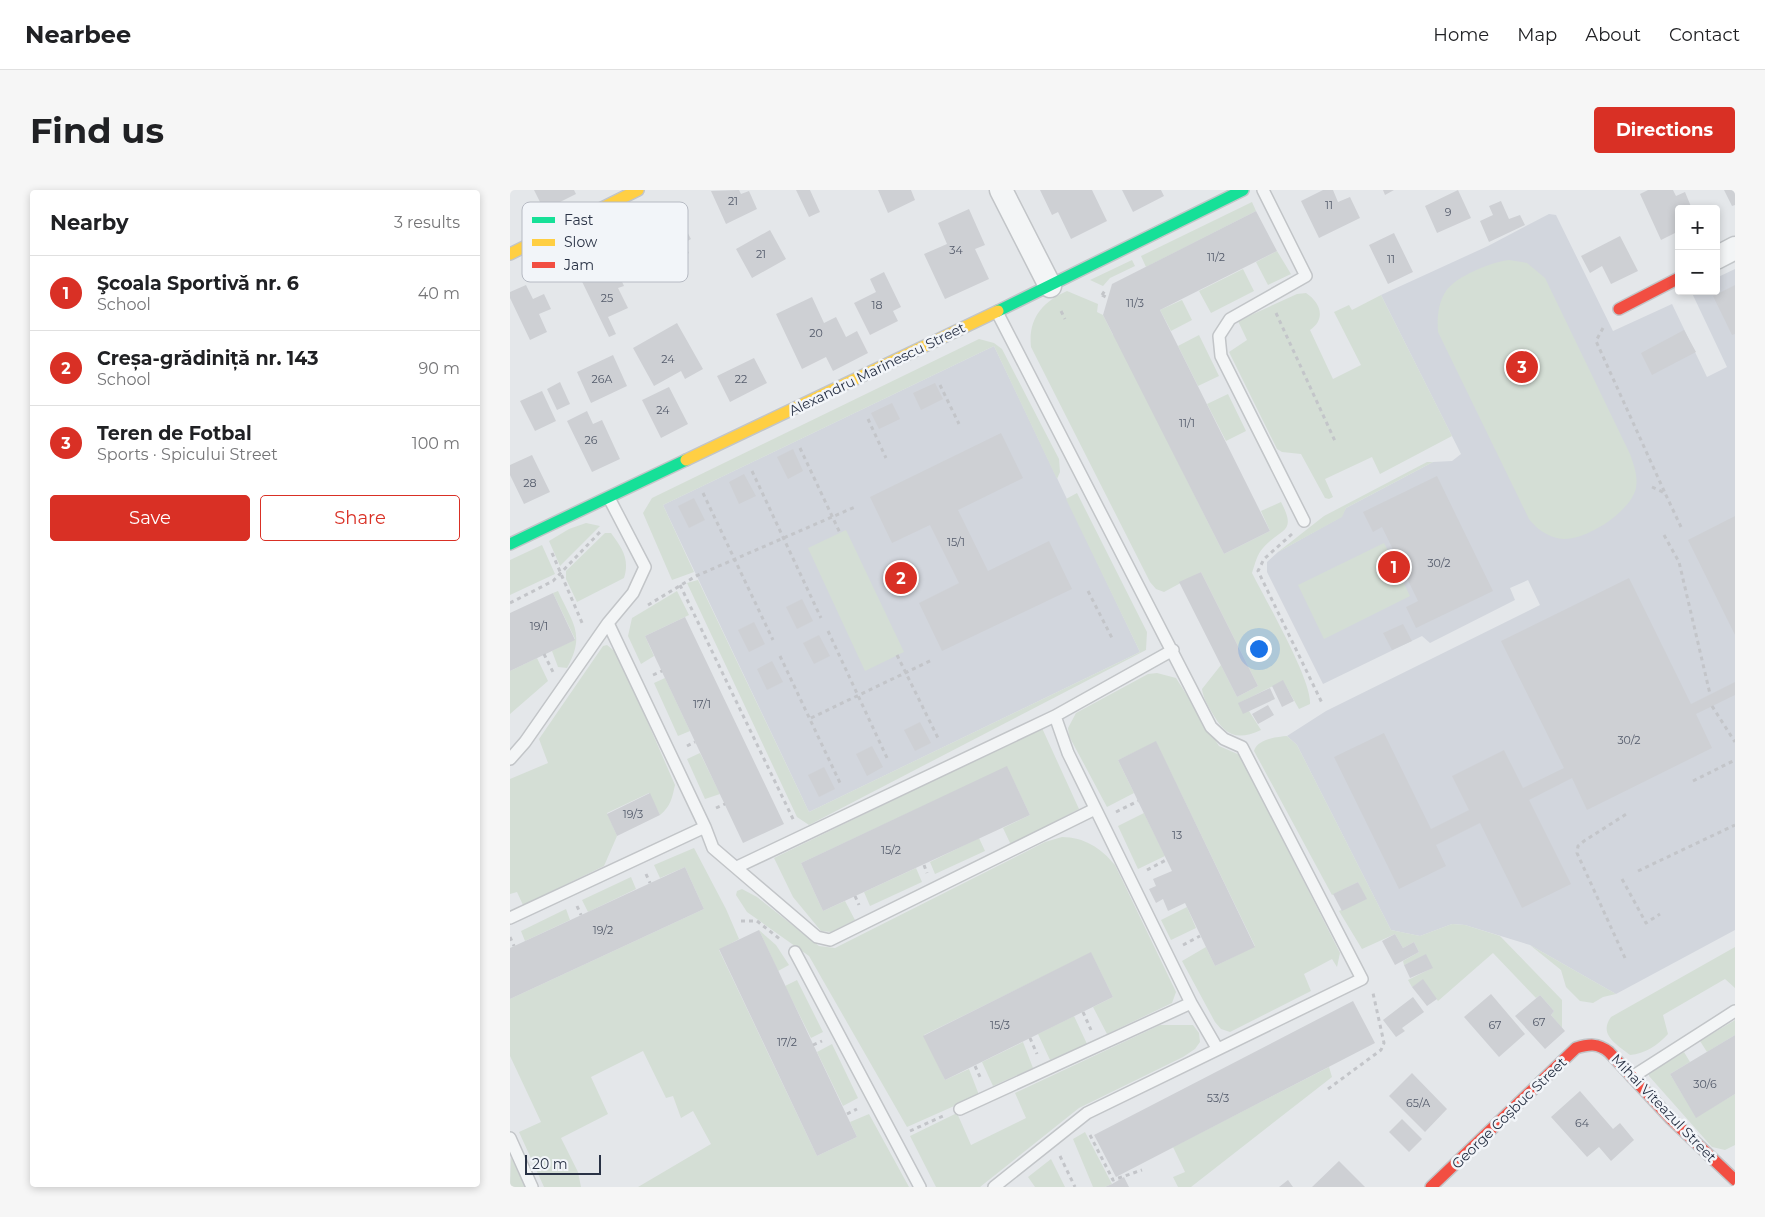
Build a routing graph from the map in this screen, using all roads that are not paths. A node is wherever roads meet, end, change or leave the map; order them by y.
1 (638, 190) edge
2 (1001, 190) edge
3 (1242, 190) edge
4 (1263, 190) edge
5 (614, 202) edge
6 (522, 248) edge
7 (1735, 248) edge
8 (510, 254) edge
9 (1720, 256) edge
10 (1675, 280) edge
11 (1050, 286) junction
12 (1619, 309) road end
13 (997, 312) junction
14 (610, 498) junction
15 (1304, 521) road end
16 (510, 544) edge
17 (608, 623) junction
18 (1173, 650) junction
19 (1056, 716) junction
20 (510, 759) edge
21 (1096, 809) junction
22 (705, 827) junction
23 (737, 867) junction
24 (510, 918) edge
25 (795, 952) road end
26 (1191, 1003) junction
27 (1735, 1011) edge
28 (1590, 1044) joint
29 (1217, 1048) junction
30 (1632, 1077) junction
31 (960, 1109) road end
32 (510, 1138) edge
33 (1735, 1180) edge
34 (532, 1187) edge
35 (920, 1187) edge
36 (994, 1187) edge
37 (1431, 1187) edge

1 - 5 street
2 - 11 street
3 - 11 street, Alexandru Marinescu Street
4 - 15 lane
6 - 8 street
7 - 9 street
10 - 12 street
11 - 13 street, Alexandru Marinescu Street
13 - 14 street, Alexandru Marinescu Street
13 - 18 lane
14 - 16 street, Alexandru Marinescu Street
14 - 17 lane
17 - 20 lane
17 - 22 lane
18 - 19 lane
18 - 29 lane
19 - 21 lane
19 - 23 lane
21 - 23 lane
21 - 26 lane
22 - 23 lane
22 - 24 lane
25 - 35 lane
26 - 29 lane
26 - 31 lane
27 - 30 lane
28 - 30 street, Mihai Viteazul Street
28 - 37 street, George Coșbuc Street
29 - 36 lane
30 - 33 street, Mihai Viteazul Street
32 - 34 lane

